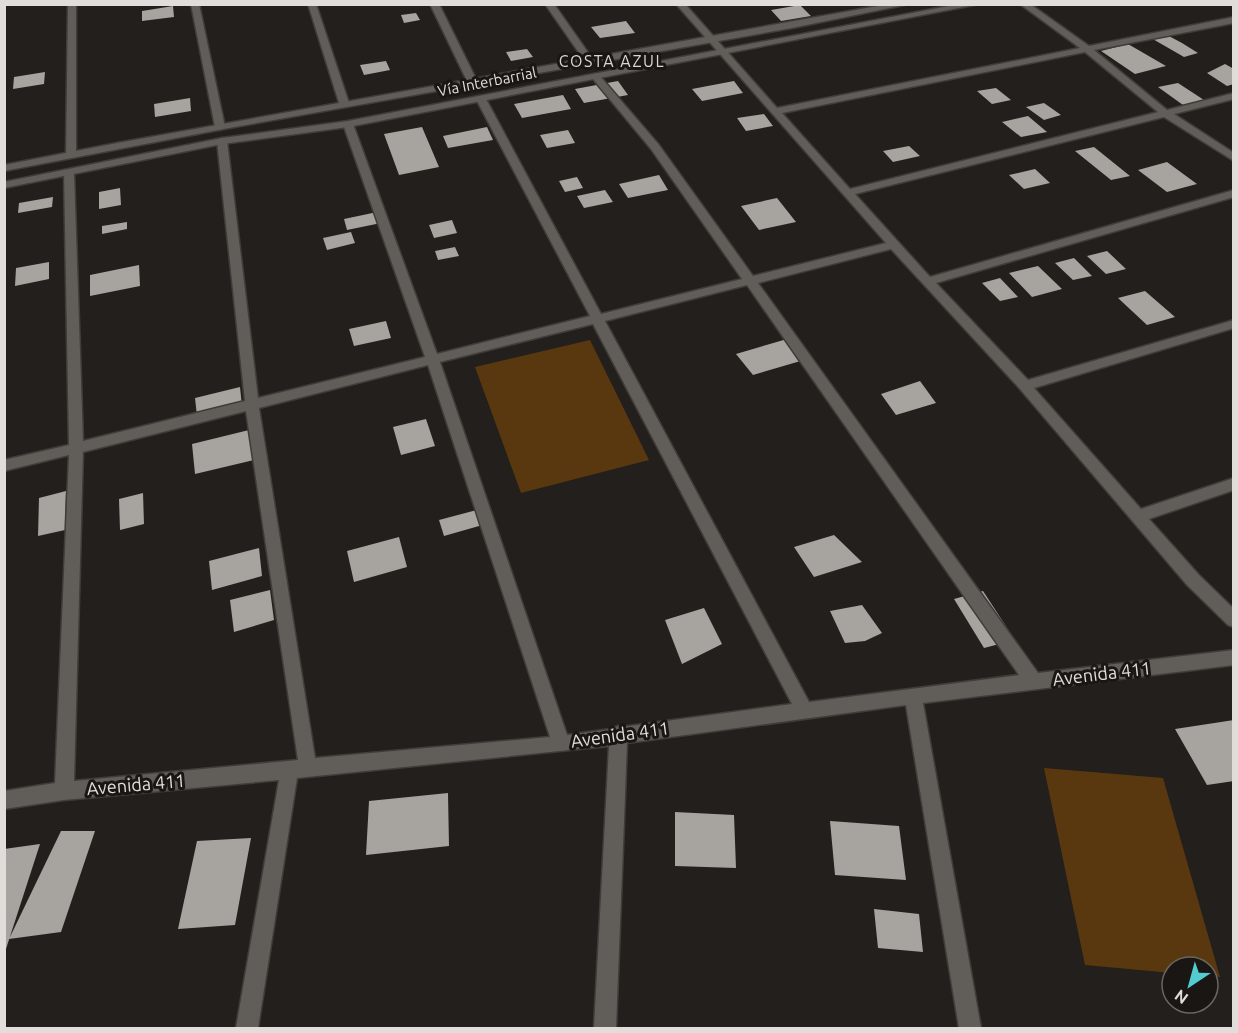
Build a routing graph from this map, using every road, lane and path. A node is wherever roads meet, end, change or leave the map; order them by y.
1 (72, 4) edge
2 (195, 4) edge
3 (312, 4) edge
4 (434, 4) edge
5 (549, 4) edge
6 (680, 4) edge
7 (905, 4) edge
8 (975, 4) edge
9 (1024, 4) edge
10 (1233, 20) edge
11 (713, 42) junction
12 (1087, 49) junction
13 (723, 54) junction
14 (589, 61) junction
15 (596, 77) junction
16 (472, 81) junction
17 (1233, 96) edge
18 (481, 99) junction
19 (344, 103) junction
20 (775, 111) junction
21 (1164, 112) junction
22 (348, 124) junction
23 (221, 134) junction
24 (71, 154) junction
25 (1233, 158) edge
26 (4, 168) edge
27 (69, 173) junction
28 (4, 185) edge
29 (848, 193) junction
30 (1233, 193) edge
31 (894, 245) junction
32 (929, 281) junction
33 (751, 282) junction
34 (596, 320) junction
35 (1233, 324) edge
36 (433, 361) junction
37 (1024, 386) junction
38 (252, 405) junction
39 (76, 449) junction
40 (4, 466) edge
41 (1233, 484) edge
42 (1139, 516) junction
43 (1233, 620) edge
44 (1233, 657) edge
45 (1034, 682) junction
46 (913, 696) junction
47 (804, 710) junction
48 (618, 734) junction
49 (561, 744) junction
50 (309, 769) junction
51 (289, 772) junction
52 (64, 791) junction
53 (4, 800) edge
54 (247, 1029) edge
55 (605, 1029) edge
56 (970, 1029) edge

1 - 24 street
2 - 23 street
3 - 19 street
4 - 16 street
5 - 14 street
6 - 11 street
7 - 11 street, Vía Interbarrial
8 - 13 street, Vía Interbarrial
9 - 12 street
10 - 12 street
11 - 13 street
11 - 14 street, Vía Interbarrial
12 - 20 street
12 - 21 street
13 - 15 street, Vía Interbarrial
13 - 20 street
14 - 16 street, Vía Interbarrial
15 - 18 street, Vía Interbarrial
15 - 33 street
16 - 19 street, Vía Interbarrial
17 - 21 street
18 - 22 street, Vía Interbarrial
18 - 34 street
19 - 23 street, Vía Interbarrial
20 - 29 street
21 - 25 street
21 - 29 street
22 - 23 street, Vía Interbarrial
22 - 36 street
23 - 24 street, Vía Interbarrial
23 - 27 street, Vía Interbarrial
23 - 38 street
24 - 26 street, Vía Interbarrial
27 - 28 street, Vía Interbarrial
27 - 39 street
29 - 31 street
30 - 32 street
31 - 32 street
31 - 33 street
32 - 37 street
33 - 34 street
33 - 45 street
34 - 36 street
34 - 47 street
35 - 37 street
36 - 38 street
36 - 49 street
37 - 42 street
38 - 39 street
38 - 50 street
39 - 40 street
39 - 52 street
41 - 42 street
42 - 43 street
44 - 45 street, Avenida 411
45 - 46 street, Avenida 411
46 - 47 street, Avenida 411
46 - 56 street
47 - 48 street, Avenida 411
48 - 49 street, Avenida 411
48 - 55 street
49 - 50 street, Avenida 411
50 - 51 street, Avenida 411
51 - 52 street, Avenida 411
51 - 54 street
52 - 53 street, Avenida 411

